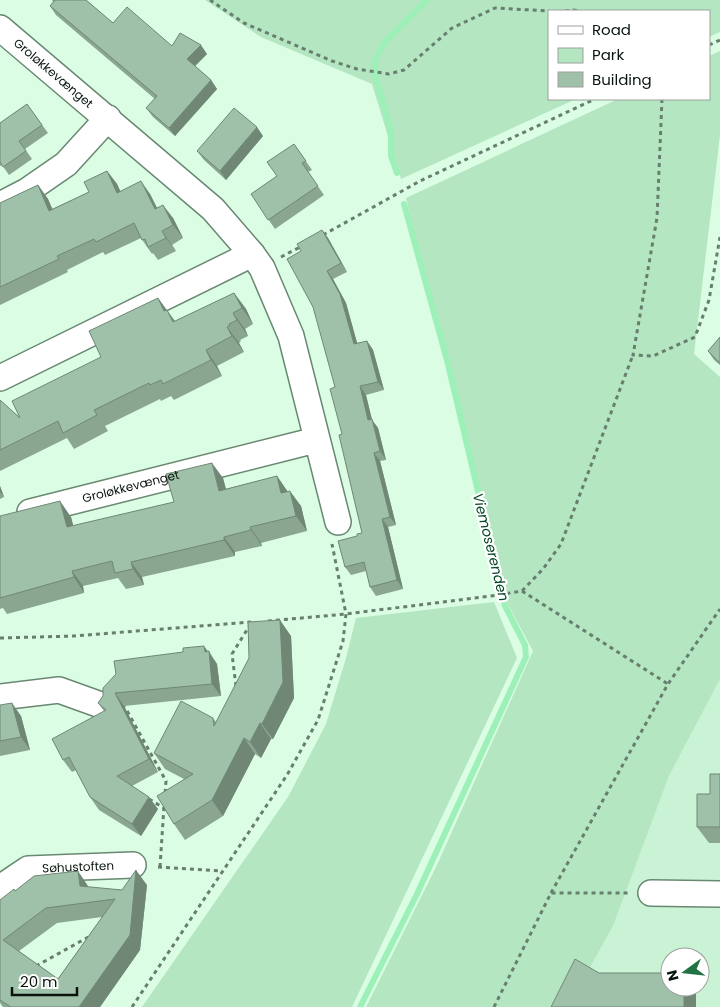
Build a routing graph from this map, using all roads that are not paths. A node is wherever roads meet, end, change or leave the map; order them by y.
1 (0, 28) edge
2 (108, 118) junction
3 (0, 204) edge
4 (257, 261) junction
5 (0, 378) edge
6 (316, 440) junction
7 (12, 516) edge
8 (338, 522) road end
9 (0, 697) edge
10 (98, 704) edge
11 (133, 865) road end
12 (0, 888) edge
13 (651, 894) road end
14 (720, 894) edge

1 - 2 street, Groløkkevænget
2 - 3 street
2 - 4 street, Groløkkevænget
4 - 5 street
4 - 6 street, Groløkkevænget
6 - 7 street, Groløkkevænget
6 - 8 street, Groløkkevænget
9 - 10 street
11 - 12 street, Søhustoften
13 - 14 street

